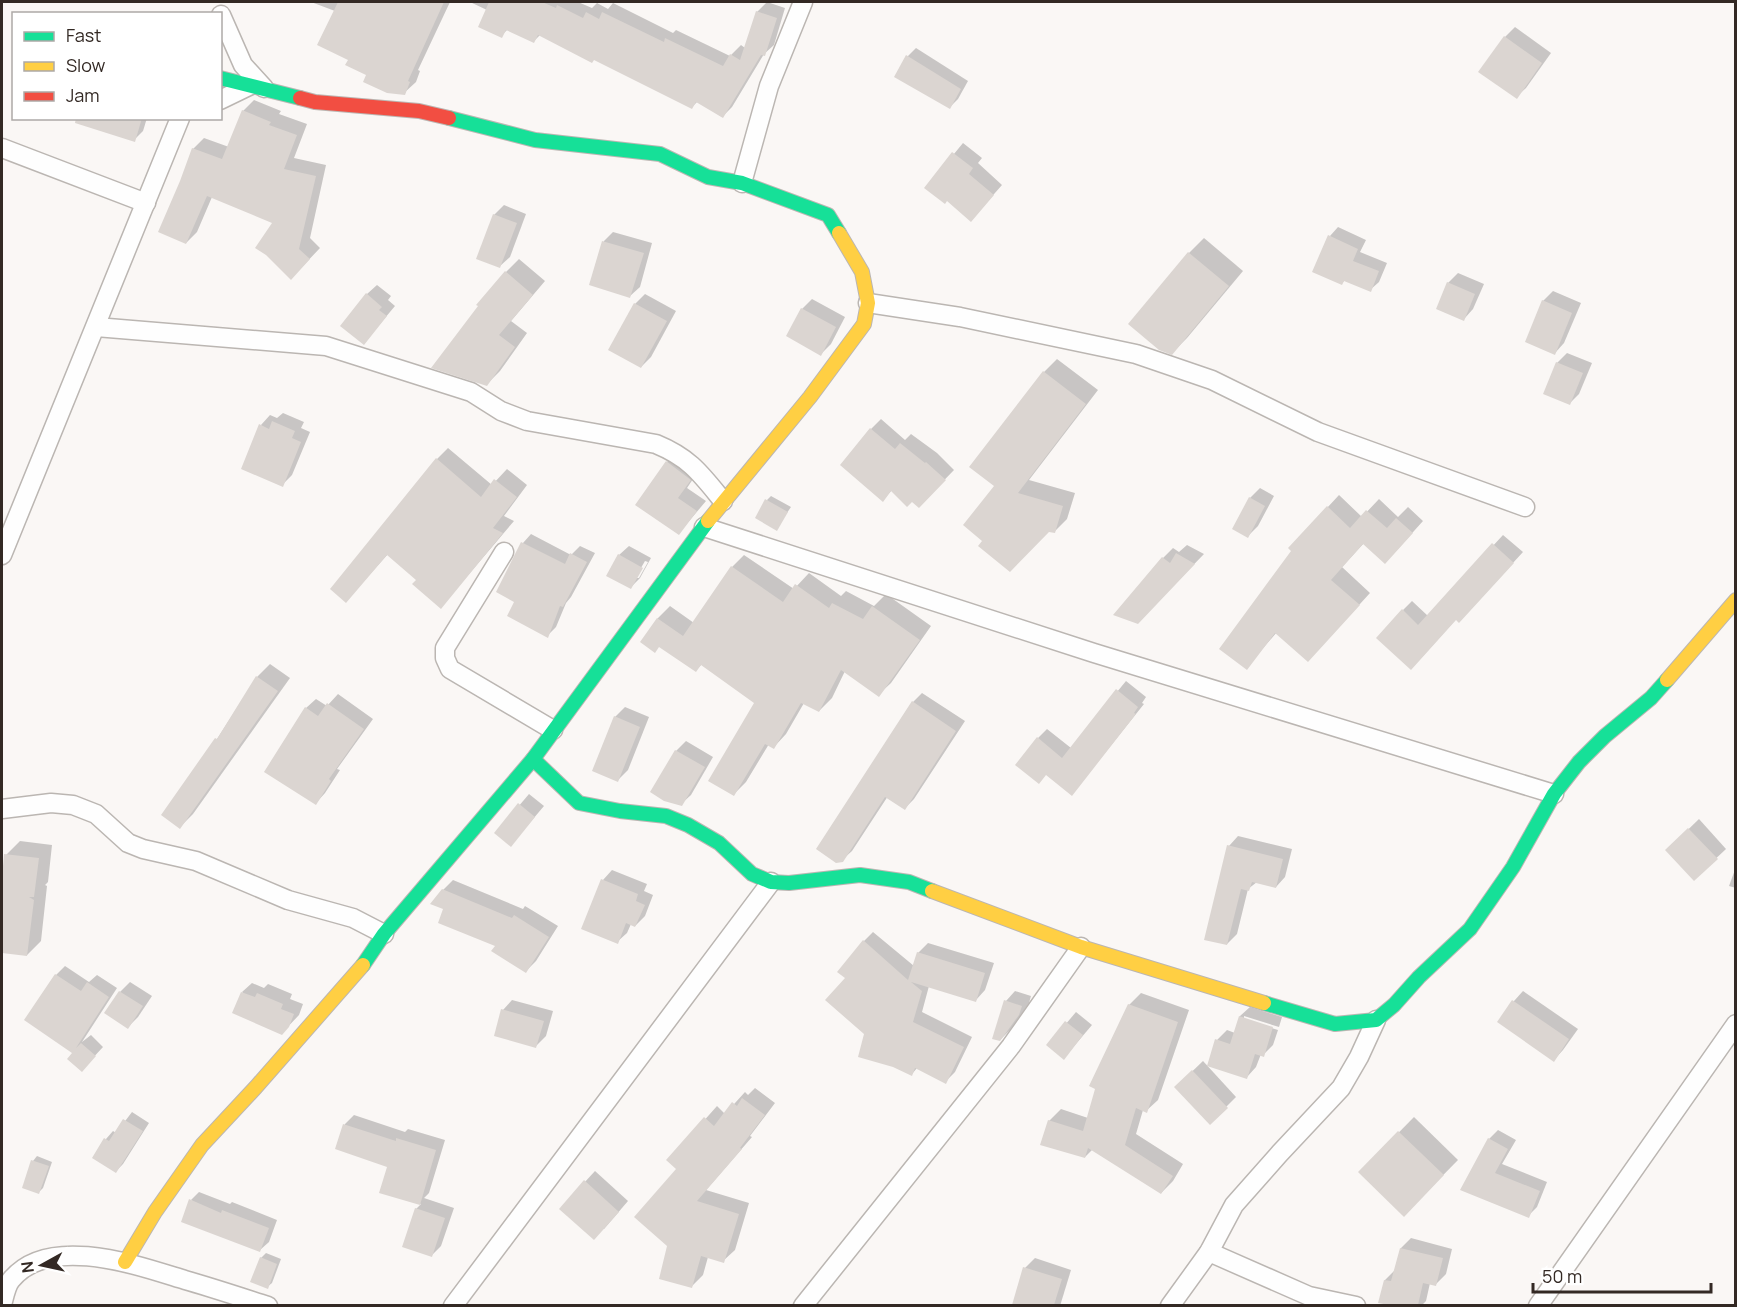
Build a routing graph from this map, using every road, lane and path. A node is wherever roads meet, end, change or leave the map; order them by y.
1 (803, 2) edge
2 (223, 11) edge
3 (222, 78) edge
4 (258, 87) junction
5 (222, 99) edge
6 (181, 120) edge
7 (2, 148) edge
8 (742, 183) junction
9 (146, 203) junction
10 (868, 303) junction
11 (96, 327) junction
12 (723, 501) junction
13 (1525, 507) dead end
14 (704, 527) junction
15 (504, 552) dead end
16 (2, 555) edge
17 (1736, 600) edge
18 (553, 730) junction
19 (533, 759) junction
20 (1554, 794) junction
21 (2, 809) edge
22 (771, 882) junction
23 (384, 934) junction
24 (1081, 947) junction
25 (1376, 1020) junction
26 (1736, 1024) edge
27 (1209, 1252) junction
28 (125, 1262) junction
29 (2, 1305) edge
30 (268, 1305) edge
31 (453, 1305) edge
32 (803, 1305) edge
33 (1170, 1305) edge
34 (1356, 1305) edge
35 (1538, 1305) edge

1 - 8 street
2 - 4 street
3 - 4 street
4 - 5 street
4 - 8 street
6 - 9 street
7 - 9 street
8 - 10 street
9 - 11 street
10 - 12 street
10 - 13 street
11 - 12 street
11 - 16 street
12 - 14 street
14 - 18 street
14 - 20 street
15 - 18 street
17 - 20 street
18 - 19 street
19 - 22 street
19 - 23 street
20 - 25 street
21 - 23 street
22 - 24 street
22 - 31 street
23 - 28 street
24 - 25 street
24 - 32 street
25 - 27 street
26 - 35 street
27 - 33 street
27 - 34 street
28 - 29 street
28 - 30 street

